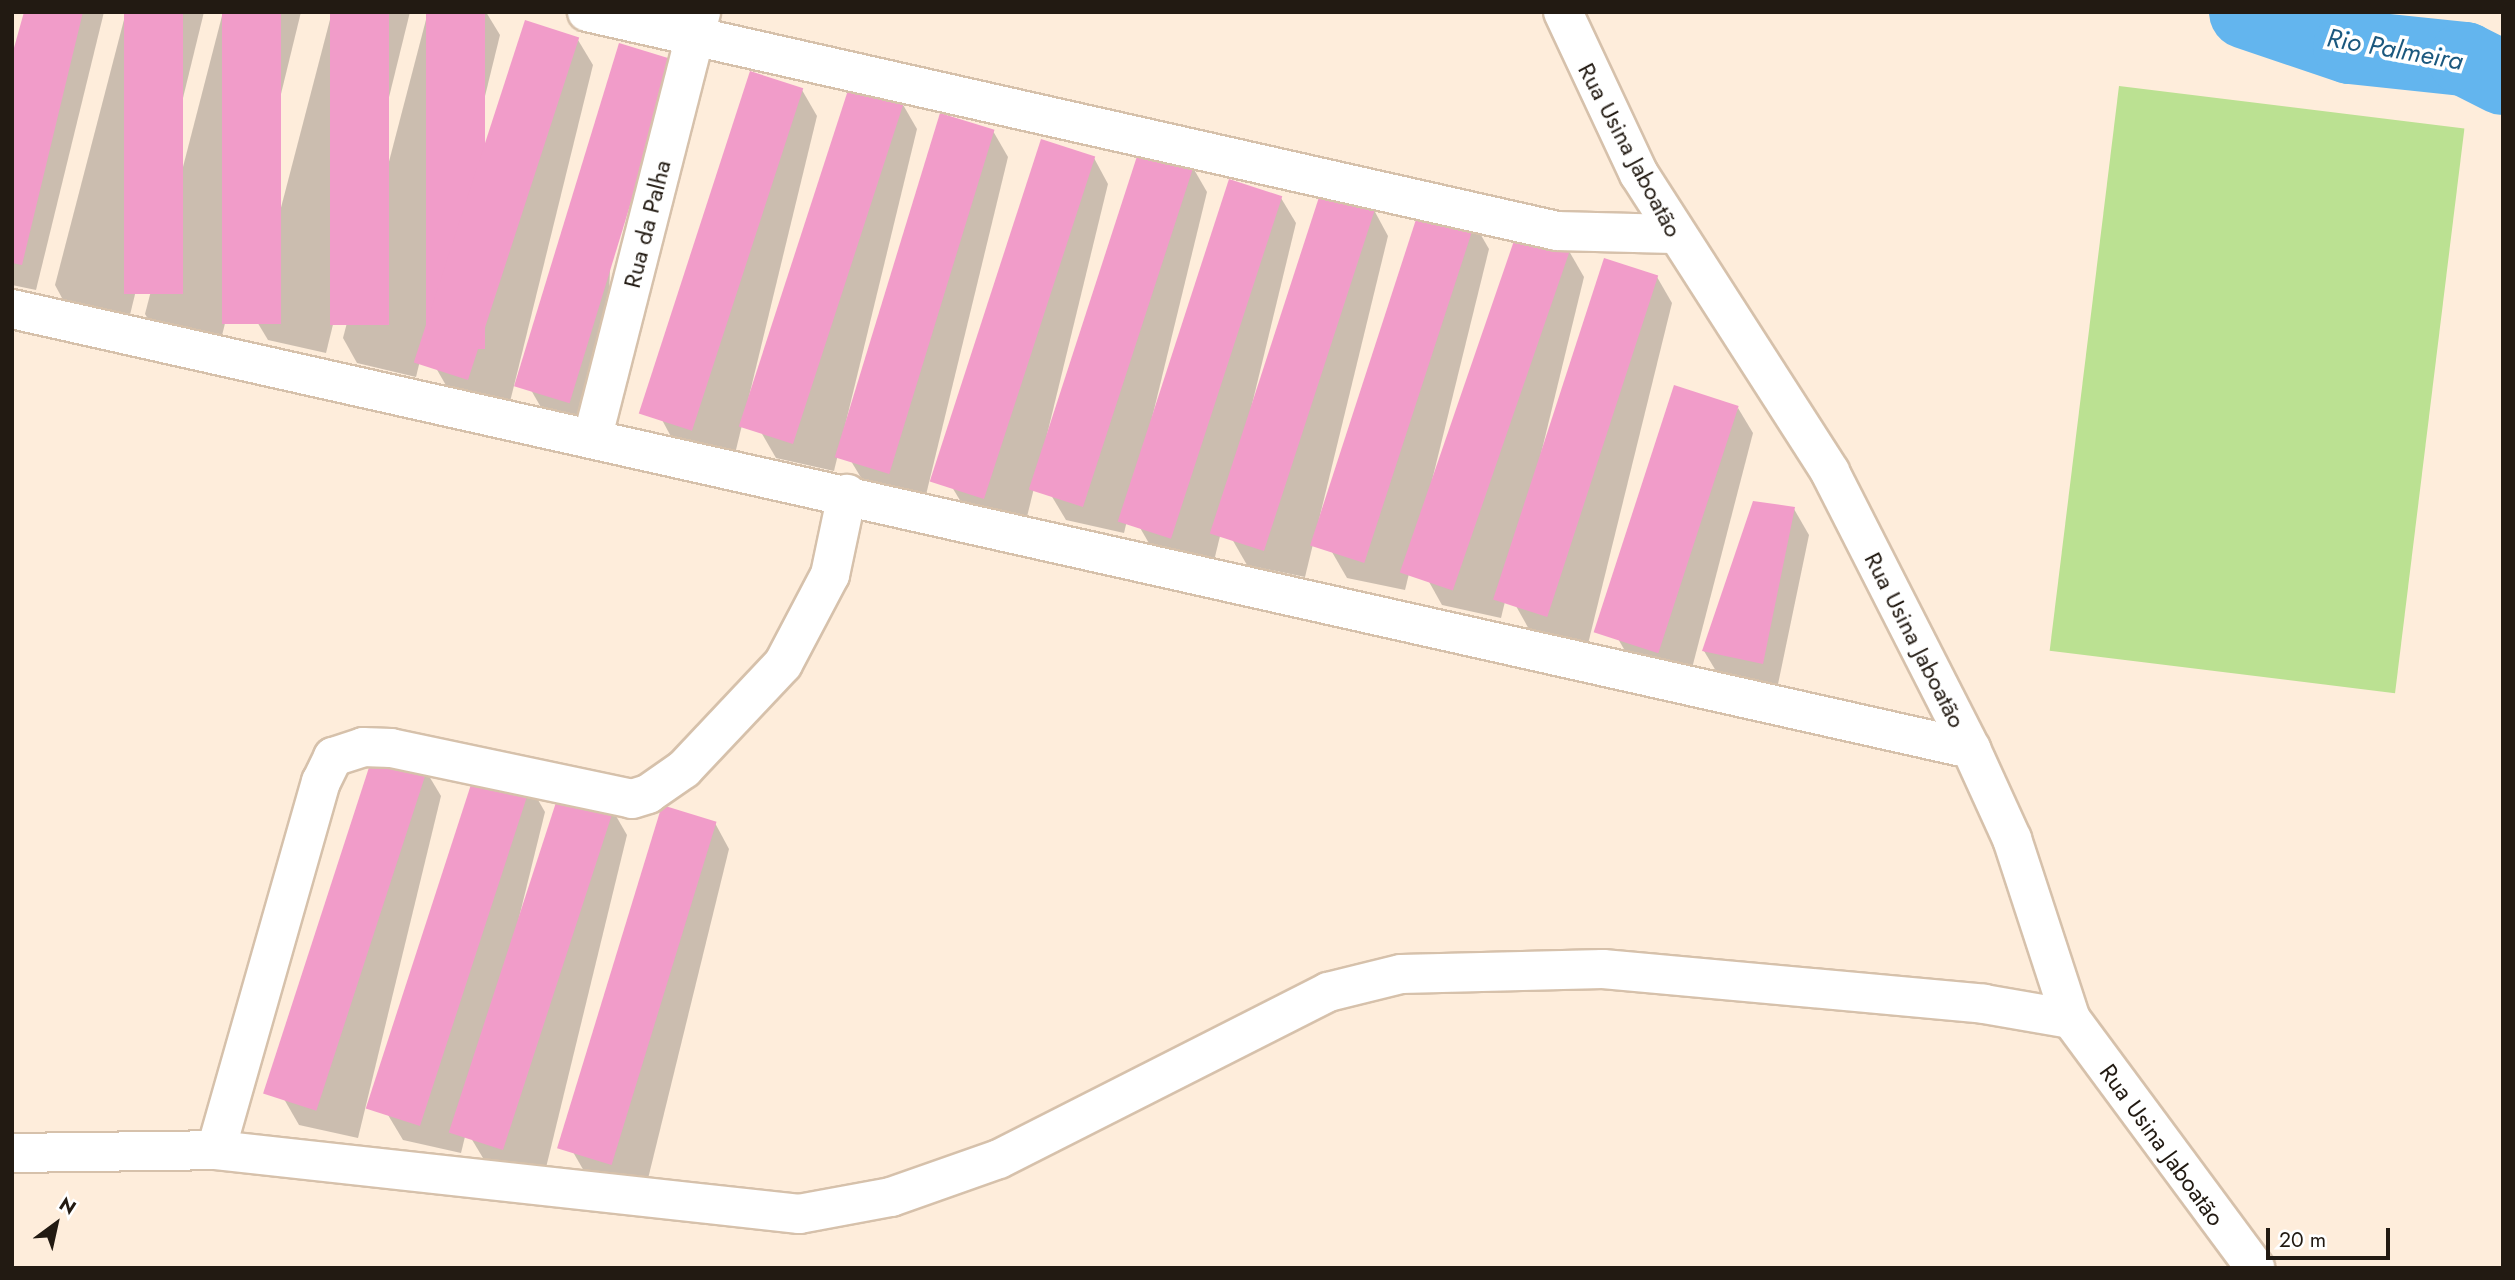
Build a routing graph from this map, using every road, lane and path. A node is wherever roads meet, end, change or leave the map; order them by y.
1 (587, 12) edge
2 (1563, 12) edge
3 (697, 26) edge
4 (1673, 234) junction
5 (12, 309) edge
6 (593, 436) junction
7 (846, 494) junction
8 (1971, 749) junction
9 (2071, 1019) junction
10 (216, 1150) junction
11 (13, 1153) edge
12 (2255, 1268) edge

1 - 3 street
2 - 4 street, Rua Usina Jaboatão
3 - 4 street
3 - 6 street, Rua da Palha
4 - 8 street, Rua Usina Jaboatão
5 - 6 street
6 - 7 street
7 - 8 street
7 - 10 street
8 - 9 street, Rua Usina Jaboatão
9 - 10 street
9 - 12 street, Rua Usina Jaboatão
10 - 11 street

